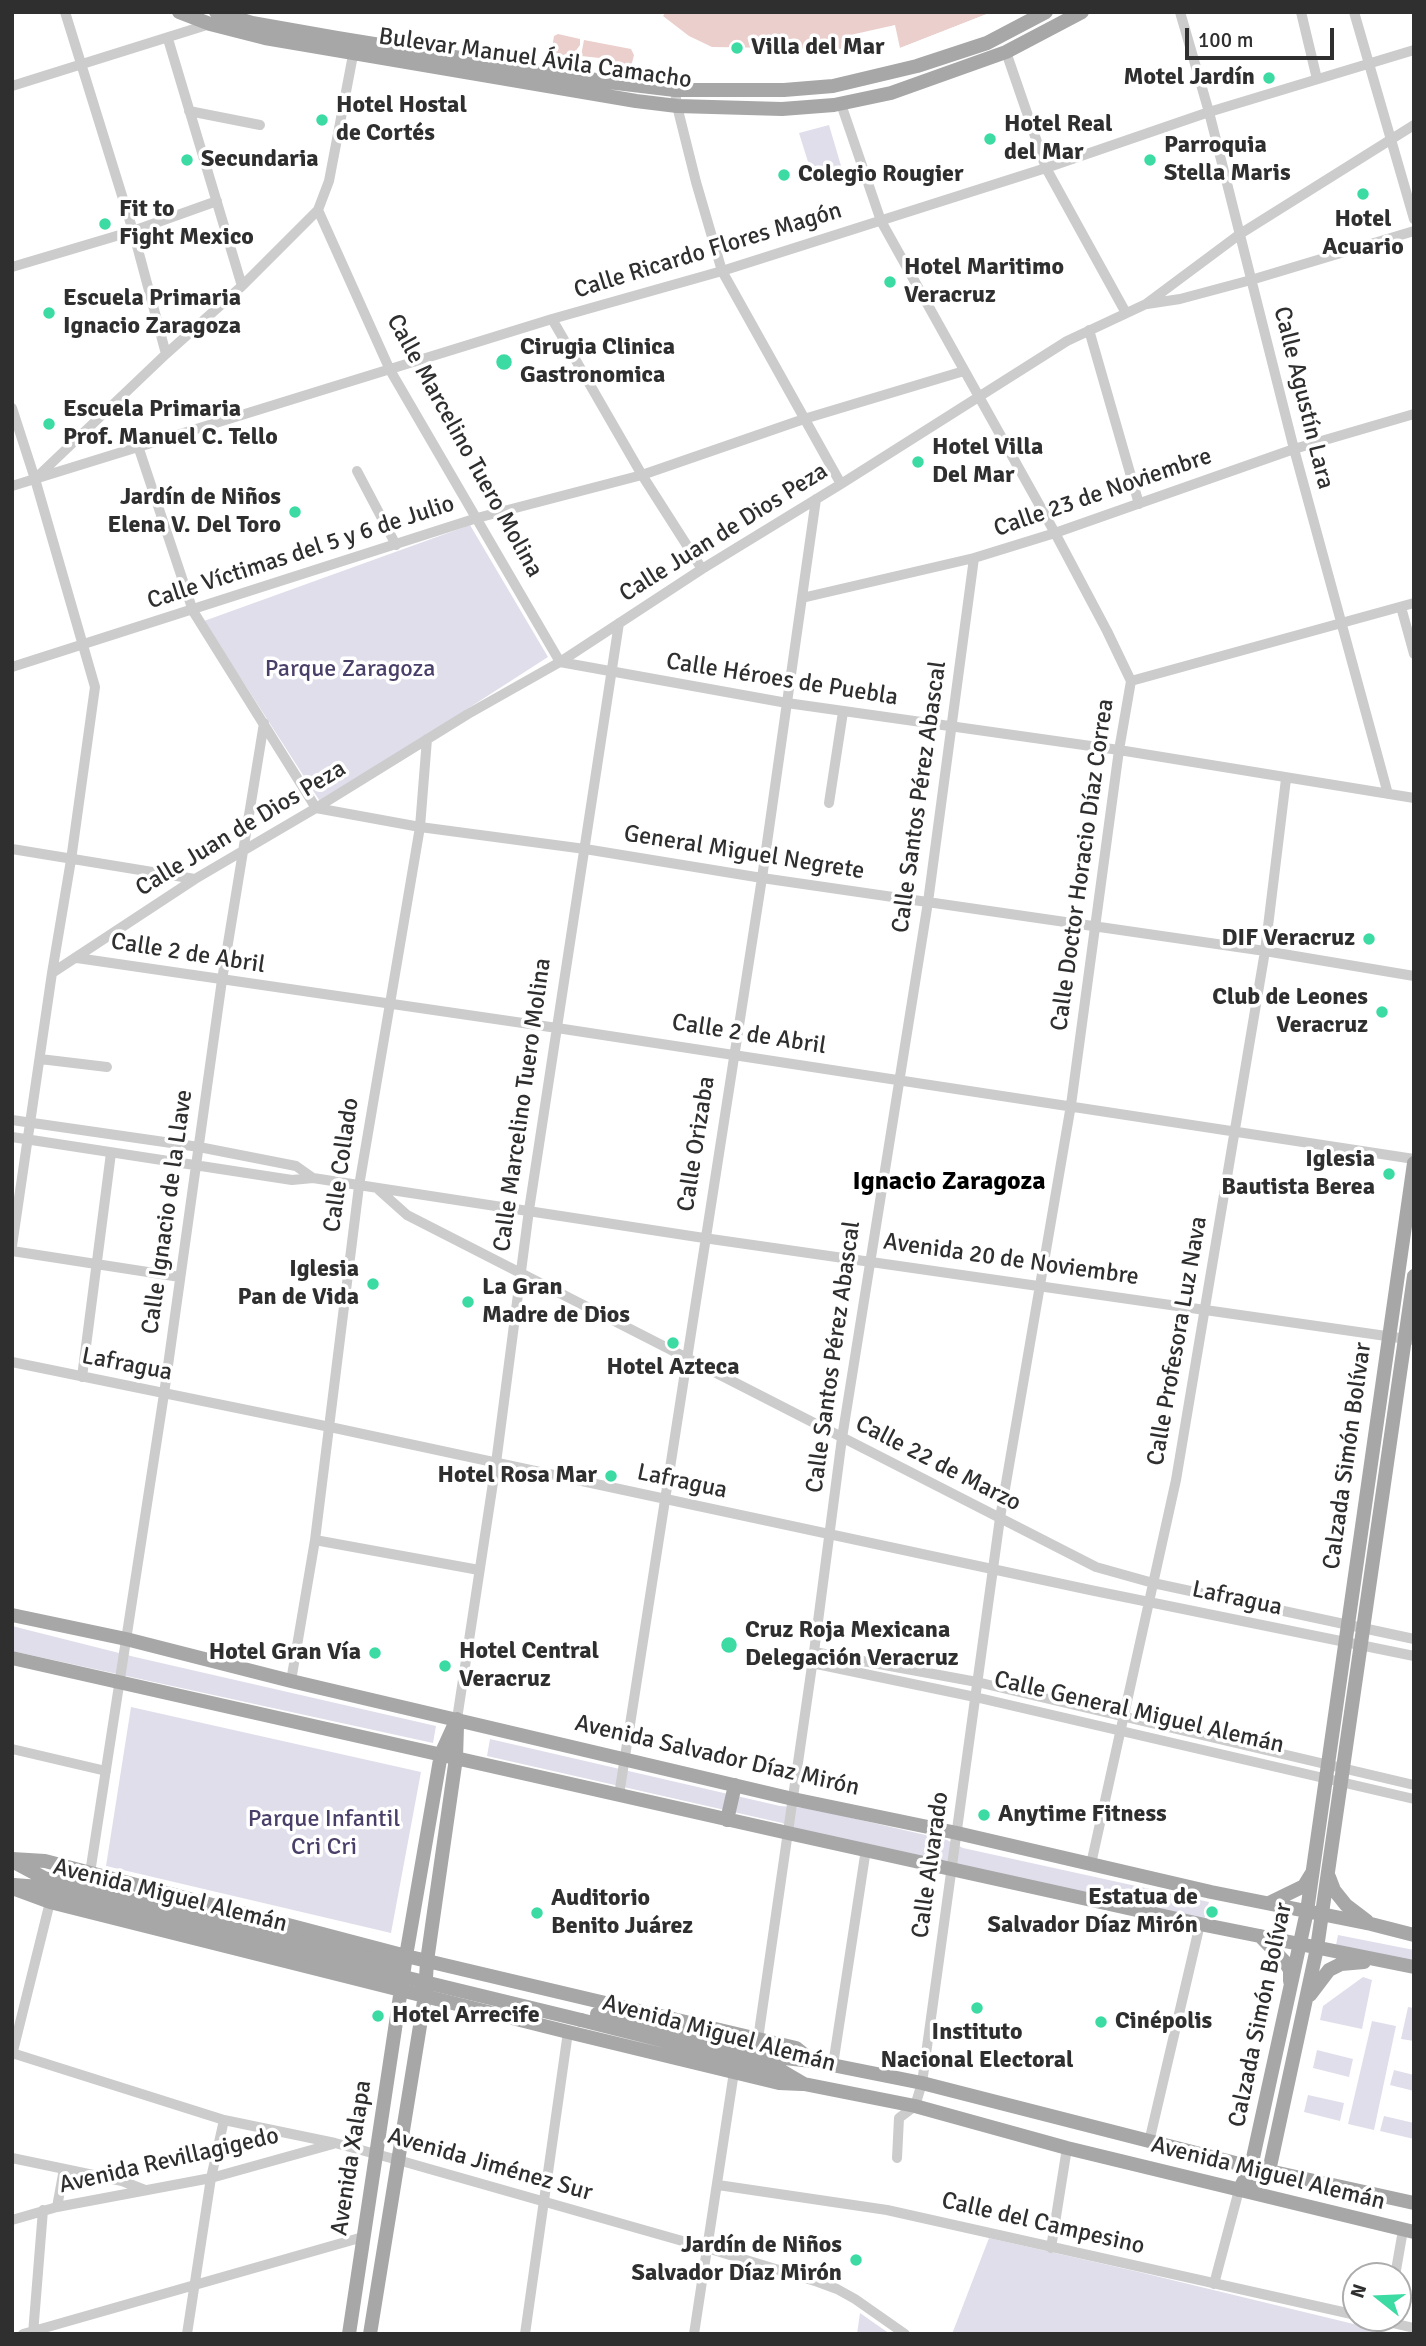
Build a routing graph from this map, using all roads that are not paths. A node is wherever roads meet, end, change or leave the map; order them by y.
1 (65, 12) edge
2 (179, 12) edge
3 (1046, 12) edge
4 (1082, 12) edge
5 (1180, 12) edge
6 (1301, 12) edge
7 (1354, 12) edge
8 (213, 18) edge
9 (168, 39) junction
10 (1414, 50) edge
11 (1006, 52) junction
12 (354, 55) junction
13 (1370, 64) junction
14 (82, 65) junction
15 (1317, 79) junction
16 (12, 86) edge
17 (675, 90) junction
18 (841, 104) junction
19 (677, 106) junction
20 (190, 111) junction
21 (1209, 112) junction
22 (260, 125) dead end
23 (1414, 125) edge
24 (1391, 139) junction
25 (1046, 168) junction
26 (217, 201) junction
27 (318, 210) junction
28 (1414, 219) edge
29 (881, 220) junction
30 (133, 231) junction
31 (1414, 231) edge
32 (1240, 234) junction
33 (12, 267) edge
34 (722, 271) junction
35 (1251, 280) junction
36 (242, 286) junction
37 (1146, 304) junction
38 (1126, 313) junction
39 (552, 319) junction
40 (1089, 330) junction
41 (166, 354) junction
42 (390, 370) junction
43 (964, 371) junction
44 (978, 396) junction
45 (12, 408) edge
46 (1414, 414) edge
47 (804, 419) junction
48 (139, 449) junction
49 (1294, 449) junction
50 (357, 471) dead end
51 (642, 475) junction
52 (35, 479) junction
53 (841, 484) junction
54 (12, 486) edge
55 (816, 499) junction
56 (1139, 504) junction
57 (477, 518) junction
58 (1055, 533) junction
59 (396, 545) junction
60 (974, 558) junction
61 (702, 569) junction
62 (802, 598) junction
63 (1414, 603) edge
64 (1401, 607) junction
65 (193, 611) junction
66 (618, 623) junction
67 (1341, 625) junction
68 (83, 646) junction
69 (1414, 654) edge
70 (560, 662) junction
71 (12, 667) edge
72 (610, 673) junction
73 (1131, 681) junction
74 (787, 703) junction
75 (843, 712) junction
76 (264, 723) junction
77 (950, 728) junction
78 (427, 739) junction
79 (1119, 750) junction
80 (1286, 779) junction
81 (1388, 794) junction
82 (1414, 798) edge
83 (828, 803) dead end
84 (316, 808) junction
85 (420, 827) junction
86 (12, 849) edge
87 (585, 849) junction
88 (244, 850) junction
89 (71, 860) junction
90 (762, 878) junction
91 (195, 879) junction
92 (928, 902) junction
93 (1096, 927) junction
94 (1265, 951) junction
95 (77, 958) junction
96 (52, 973) junction
97 (1414, 975) edge
98 (222, 980) junction
99 (389, 1005) junction
100 (557, 1028) junction
101 (733, 1054) junction
102 (40, 1059) junction
103 (107, 1068) dead end
104 (899, 1079) junction
105 (1071, 1105) junction
106 (12, 1120) edge
107 (31, 1122) junction
108 (1235, 1130) junction
109 (12, 1137) edge
110 (28, 1139) junction
111 (199, 1147) junction
112 (111, 1153) junction
113 (1414, 1161) edge
114 (196, 1166) junction
115 (313, 1178) junction
116 (359, 1186) junction
117 (379, 1190) junction
118 (529, 1210) junction
119 (704, 1238) junction
120 (12, 1248) edge
121 (869, 1261) junction
122 (96, 1264) junction
123 (522, 1275) junction
124 (1414, 1276) edge
125 (180, 1277) junction
126 (1041, 1285) junction
127 (1205, 1310) junction
128 (1388, 1336) junction
129 (1409, 1339) edge
130 (685, 1357) junction
131 (12, 1362) edge
132 (82, 1377) junction
133 (164, 1394) junction
134 (330, 1427) junction
135 (842, 1438) junction
136 (496, 1464) junction
137 (665, 1500) junction
138 (1000, 1518) junction
139 (830, 1535) junction
140 (315, 1540) junction
141 (1096, 1567) junction
142 (993, 1569) junction
143 (479, 1570) junction
144 (1153, 1583) junction
145 (1090, 1591) junction
146 (1148, 1602) junction
147 (12, 1615) edge
148 (1347, 1625) junction
149 (1363, 1628) junction
150 (126, 1639) junction
151 (1414, 1639) edge
152 (1344, 1642) junction
153 (1361, 1645) junction
154 (1414, 1656) edge
155 (12, 1658) edge
156 (813, 1658) junction
157 (120, 1681) junction
158 (291, 1681) junction
159 (977, 1682) junction
160 (975, 1697) junction
161 (1122, 1717) junction
162 (457, 1719) junction
163 (1119, 1732) junction
164 (12, 1749) edge
165 (441, 1754) junction
166 (456, 1758) junction
167 (625, 1759) junction
168 (106, 1771) junction
169 (1326, 1771) junction
170 (1342, 1775) junction
171 (735, 1785) junction
172 (1414, 1785) edge
173 (619, 1795) junction
174 (793, 1798) junction
175 (1414, 1800) edge
176 (727, 1820) junction
177 (788, 1833) junction
178 (957, 1833) junction
179 (866, 1849) junction
180 (12, 1860) edge
181 (1091, 1864) junction
182 (953, 1869) junction
183 (1313, 1872) junction
184 (90, 1873) junction
185 (1328, 1875) junction
186 (12, 1886) edge
187 (50, 1902) junction
188 (1269, 1903) junction
189 (1307, 1911) junction
190 (1323, 1914) junction
191 (174, 1916) junction
192 (1200, 1924) junction
193 (1371, 1924) junction
194 (1414, 1935) edge
195 (1260, 1936) junction
196 (355, 1943) junction
197 (1300, 1945) junction
198 (1317, 1948) junction
199 (406, 1956) junction
200 (1377, 1960) junction
201 (427, 1961) junction
202 (1414, 1967) edge
203 (483, 1975) junction
204 (350, 1976) junction
205 (401, 1989) junction
206 (1291, 1989) junction
207 (425, 1994) junction
208 (477, 2008) junction
209 (1304, 2008) junction
210 (582, 2016) junction
211 (568, 2032) junction
212 (758, 2039) junction
213 (12, 2054) edge
214 (812, 2060) junction
215 (834, 2065) junction
216 (734, 2072) junction
217 (922, 2083) junction
218 (804, 2084) junction
219 (915, 2106) junction
220 (224, 2120) junction
221 (1149, 2142) junction
222 (335, 2143) junction
223 (1067, 2148) junction
224 (375, 2154) junction
225 (12, 2158) edge
226 (897, 2158) dead end
227 (398, 2160) junction
228 (1251, 2167) junction
229 (64, 2169) junction
230 (1269, 2171) junction
231 (211, 2178) junction
232 (718, 2185) junction
233 (145, 2190) junction
234 (1239, 2190) junction
235 (544, 2202) junction
236 (1414, 2203) edge
237 (57, 2207) junction
238 (43, 2210) junction
239 (12, 2220) edge
240 (1408, 2231) edge
241 (363, 2237) junction
242 (706, 2248) junction
243 (1051, 2248) junction
244 (1399, 2262) edge
245 (195, 2284) junction
246 (1213, 2284) junction
247 (1342, 2312) edge
248 (30, 2333) edge
249 (187, 2334) edge
250 (349, 2334) edge
251 (370, 2334) edge
252 (525, 2334) edge
253 (694, 2334) edge
254 (905, 2334) edge

1 - 14 street
2 - 8 main road, Bulevar Manuel Ávila Camacho
3 - 17 main road, Bulevar Manuel Ávila Camacho
4 - 11 main road, Bulevar Manuel Ávila Camacho
5 - 21 street, Calle Agustín Lara
6 - 15 street
7 - 13 street
8 - 9 street
8 - 12 main road, Bulevar Manuel Ávila Camacho
8 - 17 main road, Bulevar Manuel Ávila Camacho
9 - 14 street
9 - 20 street
10 - 13 street, Calle Ricardo Flores Magón
11 - 18 main road, Bulevar Manuel Ávila Camacho
11 - 25 street
12 - 19 main road, Bulevar Manuel Ávila Camacho
12 - 27 street
13 - 15 street, Calle Ricardo Flores Magón
13 - 24 street
14 - 16 street
14 - 30 street
15 - 21 street, Calle Ricardo Flores Magón
17 - 19 street
18 - 19 main road, Bulevar Manuel Ávila Camacho
18 - 29 street, Calle Doctor Horacio Díaz Correa
19 - 34 street
20 - 22 street
20 - 26 street
21 - 25 street, Calle Ricardo Flores Magón
21 - 32 street, Calle Agustín Lara
23 - 24 street, Calle Juan de Dios Peza
24 - 28 street
24 - 32 street, Calle Juan de Dios Peza
25 - 29 street, Calle Ricardo Flores Magón
25 - 38 street
26 - 30 street
26 - 36 street
27 - 36 street
27 - 42 street, Calle Marcelino Tuero Molina
29 - 34 street, Calle Ricardo Flores Magón
29 - 43 street, Calle Doctor Horacio Díaz Correa
30 - 33 street
30 - 41 street
31 - 35 street
32 - 35 street, Calle Agustín Lara
32 - 37 street, Calle Juan de Dios Peza
34 - 39 street, Calle Ricardo Flores Magón
34 - 47 street
35 - 37 street
35 - 49 street, Calle Agustín Lara
36 - 41 street
37 - 38 street, Calle Juan de Dios Peza
38 - 40 street, Calle Juan de Dios Peza
39 - 42 street, Calle Ricardo Flores Magón
39 - 51 street
40 - 44 street, Calle Juan de Dios Peza
40 - 56 street
41 - 52 street
42 - 48 street, Calle Ricardo Flores Magón
42 - 57 street, Calle Marcelino Tuero Molina
43 - 44 street, Calle Doctor Horacio Díaz Correa
43 - 47 street, Calle Víctimas del 5 y 6 de Julio
44 - 53 street, Calle Juan de Dios Peza
44 - 58 street, Calle Doctor Horacio Díaz Correa
45 - 52 street
46 - 49 street, Calle 23 de Noviembre
47 - 51 street, Calle Víctimas del 5 y 6 de Julio
47 - 53 street
48 - 52 street, Calle Ricardo Flores Magón
48 - 65 street
49 - 56 street, Calle 23 de Noviembre
49 - 67 street, Calle Agustín Lara
50 - 59 street
51 - 57 street, Calle Víctimas del 5 y 6 de Julio
51 - 61 street
52 - 54 street, Calle Ricardo Flores Magón
52 - 68 street
53 - 55 street, Calle Juan de Dios Peza
55 - 61 street, Calle Juan de Dios Peza
55 - 62 street, Calle Orizaba
56 - 58 street, Calle 23 de Noviembre
57 - 59 street, Calle Víctimas del 5 y 6 de Julio
57 - 70 street, Calle Marcelino Tuero Molina
58 - 60 street, Calle 23 de Noviembre
58 - 73 street, Calle Doctor Horacio Díaz Correa
59 - 65 street, Calle Víctimas del 5 y 6 de Julio
60 - 62 street, Calle 23 de Noviembre
60 - 77 street, Calle Santos Pérez Abascal
61 - 66 street, Calle Juan de Dios Peza
62 - 74 street, Calle Orizaba
63 - 64 street
64 - 67 street
64 - 69 street
65 - 68 street, Calle Víctimas del 5 y 6 de Julio
65 - 76 street
66 - 70 street, Calle Juan de Dios Peza
66 - 72 street, Calle Marcelino Tuero Molina
67 - 73 street
67 - 81 street, Calle Agustín Lara
68 - 71 street, Calle Víctimas del 5 y 6 de Julio
68 - 89 street
70 - 72 street, Calle Héroes de Puebla
70 - 78 street, Calle Juan de Dios Peza
72 - 74 street, Calle Héroes de Puebla
72 - 87 street, Calle Marcelino Tuero Molina
73 - 79 street, Calle Doctor Horacio Díaz Correa
74 - 75 street, Calle Héroes de Puebla
74 - 90 street, Calle Orizaba
75 - 77 street, Calle Héroes de Puebla
75 - 83 street
76 - 84 street
76 - 88 street, Calle Ignacio de la Llave
77 - 79 street, Calle Héroes de Puebla
77 - 92 street, Calle Santos Pérez Abascal
78 - 84 street, Calle Juan de Dios Peza
78 - 85 street, Calle Collado
79 - 80 street, Calle Héroes de Puebla
79 - 93 street, Calle Doctor Horacio Díaz Correa
80 - 81 street, Calle Héroes de Puebla
80 - 94 street, Calle Profesora Luz Nava
81 - 82 street, Calle Héroes de Puebla
84 - 85 street, General Miguel Negrete
84 - 88 street, Calle Juan de Dios Peza
85 - 87 street, General Miguel Negrete
85 - 99 street, Calle Collado
86 - 89 street
87 - 90 street, General Miguel Negrete
87 - 100 street, Calle Marcelino Tuero Molina
88 - 91 street, Calle Juan de Dios Peza
88 - 98 street, Calle Ignacio de la Llave
89 - 91 street
89 - 96 street
90 - 92 street, General Miguel Negrete
90 - 101 street, Calle Orizaba
91 - 95 street, Calle Juan de Dios Peza
92 - 93 street, General Miguel Negrete
92 - 104 street, Calle Santos Pérez Abascal
93 - 94 street, General Miguel Negrete
93 - 105 street, Calle Doctor Horacio Díaz Correa
94 - 97 street, General Miguel Negrete
94 - 108 street, Calle Profesora Luz Nava
95 - 96 street, Calle Juan de Dios Peza
95 - 98 street, Calle 2 de Abril
96 - 102 street
98 - 99 street, Calle 2 de Abril
98 - 111 street, Calle Ignacio de la Llave
99 - 100 street, Calle 2 de Abril
99 - 116 street, Calle Collado
100 - 101 street, Calle 2 de Abril
100 - 118 street, Calle Marcelino Tuero Molina
101 - 104 street, Calle 2 de Abril
101 - 119 street, Calle Orizaba
102 - 103 street
102 - 107 street
104 - 105 street, Calle 2 de Abril
104 - 121 street, Calle Santos Pérez Abascal
105 - 108 street, Calle 2 de Abril
105 - 126 street, Calle Doctor Horacio Díaz Correa
106 - 107 street, Avenida 20 de Noviembre
107 - 110 street
107 - 111 street, Avenida 20 de Noviembre
108 - 113 street, Calle 2 de Abril
108 - 127 street, Calle Profesora Luz Nava
109 - 110 street, Avenida 20 de Noviembre
110 - 112 street, Avenida 20 de Noviembre
110 - 120 street
111 - 114 street, Calle Ignacio de la Llave
111 - 115 street, Avenida 20 de Noviembre
112 - 114 street, Avenida 20 de Noviembre
112 - 122 street
113 - 128 main road, Calzada Simón Bolívar
114 - 115 street, Avenida 20 de Noviembre
114 - 125 street, Calle Ignacio de la Llave
115 - 116 street, Avenida 20 de Noviembre
116 - 117 street, Avenida 20 de Noviembre
116 - 134 street, Calle Collado
117 - 118 street, Avenida 20 de Noviembre
117 - 123 street, Calle 22 de Marzo
118 - 119 street, Avenida 20 de Noviembre
118 - 123 street, Calle Marcelino Tuero Molina
119 - 121 street, Avenida 20 de Noviembre
119 - 130 street, Calle Orizaba
120 - 122 street
121 - 126 street, Avenida 20 de Noviembre
121 - 135 street, Calle Santos Pérez Abascal
122 - 125 street
122 - 132 street
123 - 130 street, Calle 22 de Marzo
123 - 136 street, Calle Marcelino Tuero Molina
124 - 129 main road, Calzada Simón Bolívar
125 - 133 street, Calle Ignacio de la Llave
126 - 127 street, Avenida 20 de Noviembre
126 - 138 street, Calle Doctor Horacio Díaz Correa
127 - 128 street, Avenida 20 de Noviembre
127 - 144 street, Calle Profesora Luz Nava
128 - 129 street, Avenida 20 de Noviembre
128 - 148 main road, Calzada Simón Bolívar
129 - 149 main road, Calzada Simón Bolívar
130 - 135 street, Calle 22 de Marzo
130 - 137 street, Calle Orizaba
131 - 132 street, Lafragua
132 - 133 street, Lafragua
133 - 134 street, Lafragua
133 - 150 street, Calle Ignacio de la Llave
134 - 136 street, Lafragua
134 - 140 street, Calle Collado
135 - 138 street, Calle 22 de Marzo
135 - 139 street, Calle Santos Pérez Abascal
136 - 137 street, Lafragua
136 - 143 street, Calle Marcelino Tuero Molina
137 - 139 street, Lafragua
137 - 167 street, Calle Orizaba
138 - 141 street, Calle 22 de Marzo
138 - 142 street, Calle Doctor Horacio Díaz Correa
139 - 142 street, Lafragua
139 - 156 street, Calle Santos Pérez Abascal
140 - 143 street
140 - 158 street, Calle Collado
141 - 144 street, Calle 22 de Marzo
141 - 145 street
142 - 145 street, Lafragua
142 - 159 street, Calle Alvarado
143 - 162 street, Calle Marcelino Tuero Molina
144 - 146 street, Calle Profesora Luz Nava
144 - 148 street, Lafragua
145 - 146 street, Lafragua
146 - 152 street, Lafragua
146 - 161 street, Calle Profesora Luz Nava
147 - 150 main road, Avenida Salvador Díaz Mirón
148 - 149 street, Lafragua
148 - 152 main road, Calzada Simón Bolívar
149 - 151 street, Lafragua
149 - 153 main road, Calzada Simón Bolívar
150 - 157 street, Calle Ignacio de la Llave
150 - 158 main road, Avenida Salvador Díaz Mirón
152 - 153 street, Lafragua
152 - 169 main road, Calzada Simón Bolívar
153 - 154 street, Lafragua
153 - 170 main road, Calzada Simón Bolívar
155 - 157 main road
156 - 159 street, Calle General Miguel Alemán
156 - 160 street, Calle General Miguel Alemán
156 - 174 street, Calle Santos Pérez Abascal
157 - 165 main road
157 - 168 street, Calle Ignacio de la Llave
158 - 162 main road, Avenida Salvador Díaz Mirón
159 - 160 street, Calle Alvarado
159 - 161 street, Calle General Miguel Alemán
160 - 163 street, Calle General Miguel Alemán
160 - 178 street, Calle Alvarado
161 - 163 street, Calle Profesora Luz Nava
161 - 169 street, Calle General Miguel Alemán
162 - 165 main road, Calle Marcelino Tuero Molina
162 - 166 main road, Calle Marcelino Tuero Molina
162 - 167 main road, Avenida Salvador Díaz Mirón
163 - 169 street, Calle General Miguel Alemán
163 - 181 street, Calle Profesora Luz Nava
164 - 168 street
165 - 166 main road
165 - 199 main road, Calle Marcelino Tuero Molina
166 - 173 main road
166 - 201 main road, Calle Marcelino Tuero Molina
167 - 171 main road, Avenida Salvador Díaz Mirón
167 - 173 street, Calle Orizaba
168 - 184 street, Calle Ignacio de la Llave
169 - 170 street, Calle General Miguel Alemán
169 - 183 main road, Calzada Simón Bolívar
170 - 172 street, Calle General Miguel Alemán
170 - 175 street, Calle General Miguel Alemán
170 - 185 main road, Calzada Simón Bolívar
171 - 174 main road, Avenida Salvador Díaz Mirón
171 - 176 main road
173 - 176 main road
174 - 177 street, Calle Santos Pérez Abascal
174 - 178 main road, Avenida Salvador Díaz Mirón
176 - 177 main road
177 - 179 main road
177 - 212 street, Calle Santos Pérez Abascal
178 - 181 main road, Avenida Salvador Díaz Mirón
178 - 182 street, Calle Alvarado
179 - 182 main road
179 - 215 street
180 - 184 main road
180 - 191 main road, Avenida Miguel Alemán
181 - 188 main road, Avenida Salvador Díaz Mirón
182 - 192 main road
182 - 217 street, Calle Alvarado
183 - 188 main road
183 - 189 main road, Calzada Simón Bolívar
184 - 196 main road
185 - 190 main road, Calzada Simón Bolívar
185 - 193 main road
186 - 187 main road
186 - 191 main road, Avenida Miguel Alemán
187 - 204 main road
187 - 213 street
188 - 189 main road, Avenida Salvador Díaz Mirón
189 - 190 main road, Avenida Salvador Díaz Mirón
189 - 197 main road, Calzada Simón Bolívar
190 - 193 main road, Avenida Salvador Díaz Mirón
190 - 198 main road, Calzada Simón Bolívar
191 - 210 main road, Avenida Miguel Alemán, bridge
192 - 195 main road
192 - 221 street
193 - 194 main road, Avenida Salvador Díaz Mirón
195 - 197 main road
195 - 206 main road
196 - 199 main road
196 - 204 main road
197 - 198 main road
197 - 206 main road, Calzada Simón Bolívar
198 - 200 main road
198 - 209 main road, Calzada Simón Bolívar
199 - 201 main road
199 - 205 main road, Calle Marcelino Tuero Molina
200 - 202 main road
200 - 209 main road
201 - 203 main road
201 - 207 main road, Calle Marcelino Tuero Molina
203 - 208 main road
203 - 212 main road
204 - 205 main road
205 - 207 main road
205 - 224 main road, Avenida Xalapa
206 - 228 main road, Calzada Simón Bolívar
207 - 208 main road
207 - 227 main road, Avenida Xalapa
208 - 211 main road
209 - 230 main road, Calzada Simón Bolívar
210 - 214 main road, Avenida Miguel Alemán
210 - 218 main road, Avenida Miguel Alemán
211 - 216 main road
211 - 235 street
212 - 214 main road
213 - 220 street, Avenida Jiménez Sur
214 - 215 main road, Avenida Miguel Alemán
215 - 217 main road, Avenida Miguel Alemán
216 - 218 main road
216 - 232 street
217 - 219 street, Calle Alvarado
217 - 221 main road, Avenida Miguel Alemán
218 - 219 main road, Avenida Miguel Alemán
219 - 223 main road, Avenida Miguel Alemán
219 - 226 street, Calle Alvarado
220 - 222 street, Avenida Jiménez Sur
220 - 231 street
221 - 228 main road, Avenida Miguel Alemán
222 - 224 street, Avenida Jiménez Sur
222 - 231 street, Avenida Revillagigedo
223 - 234 main road, Avenida Miguel Alemán
223 - 243 street
224 - 227 street, Avenida Jiménez Sur
224 - 241 main road, Avenida Xalapa
225 - 229 street
227 - 235 street, Avenida Jiménez Sur
227 - 251 main road, Avenida Xalapa
228 - 230 main road, Avenida Miguel Alemán
228 - 234 main road, Calzada Simón Bolívar
229 - 233 street
229 - 237 street
230 - 234 main road
230 - 236 main road, Avenida Miguel Alemán
231 - 233 street, Avenida Revillagigedo
231 - 245 street
232 - 242 street
232 - 243 street, Calle del Campesino
233 - 237 street, Avenida Revillagigedo
234 - 240 main road, Avenida Miguel Alemán
234 - 246 street
235 - 242 street, Avenida Jiménez Sur
235 - 252 street
237 - 238 street, Avenida Revillagigedo
238 - 239 street, Avenida Revillagigedo
238 - 248 street
240 - 244 street
241 - 245 street
241 - 250 main road, Avenida Xalapa
242 - 253 street
242 - 254 street, Avenida Jiménez Sur
243 - 246 street, Calle del Campesino
245 - 248 street
245 - 249 street
246 - 247 street, Calle del Campesino

